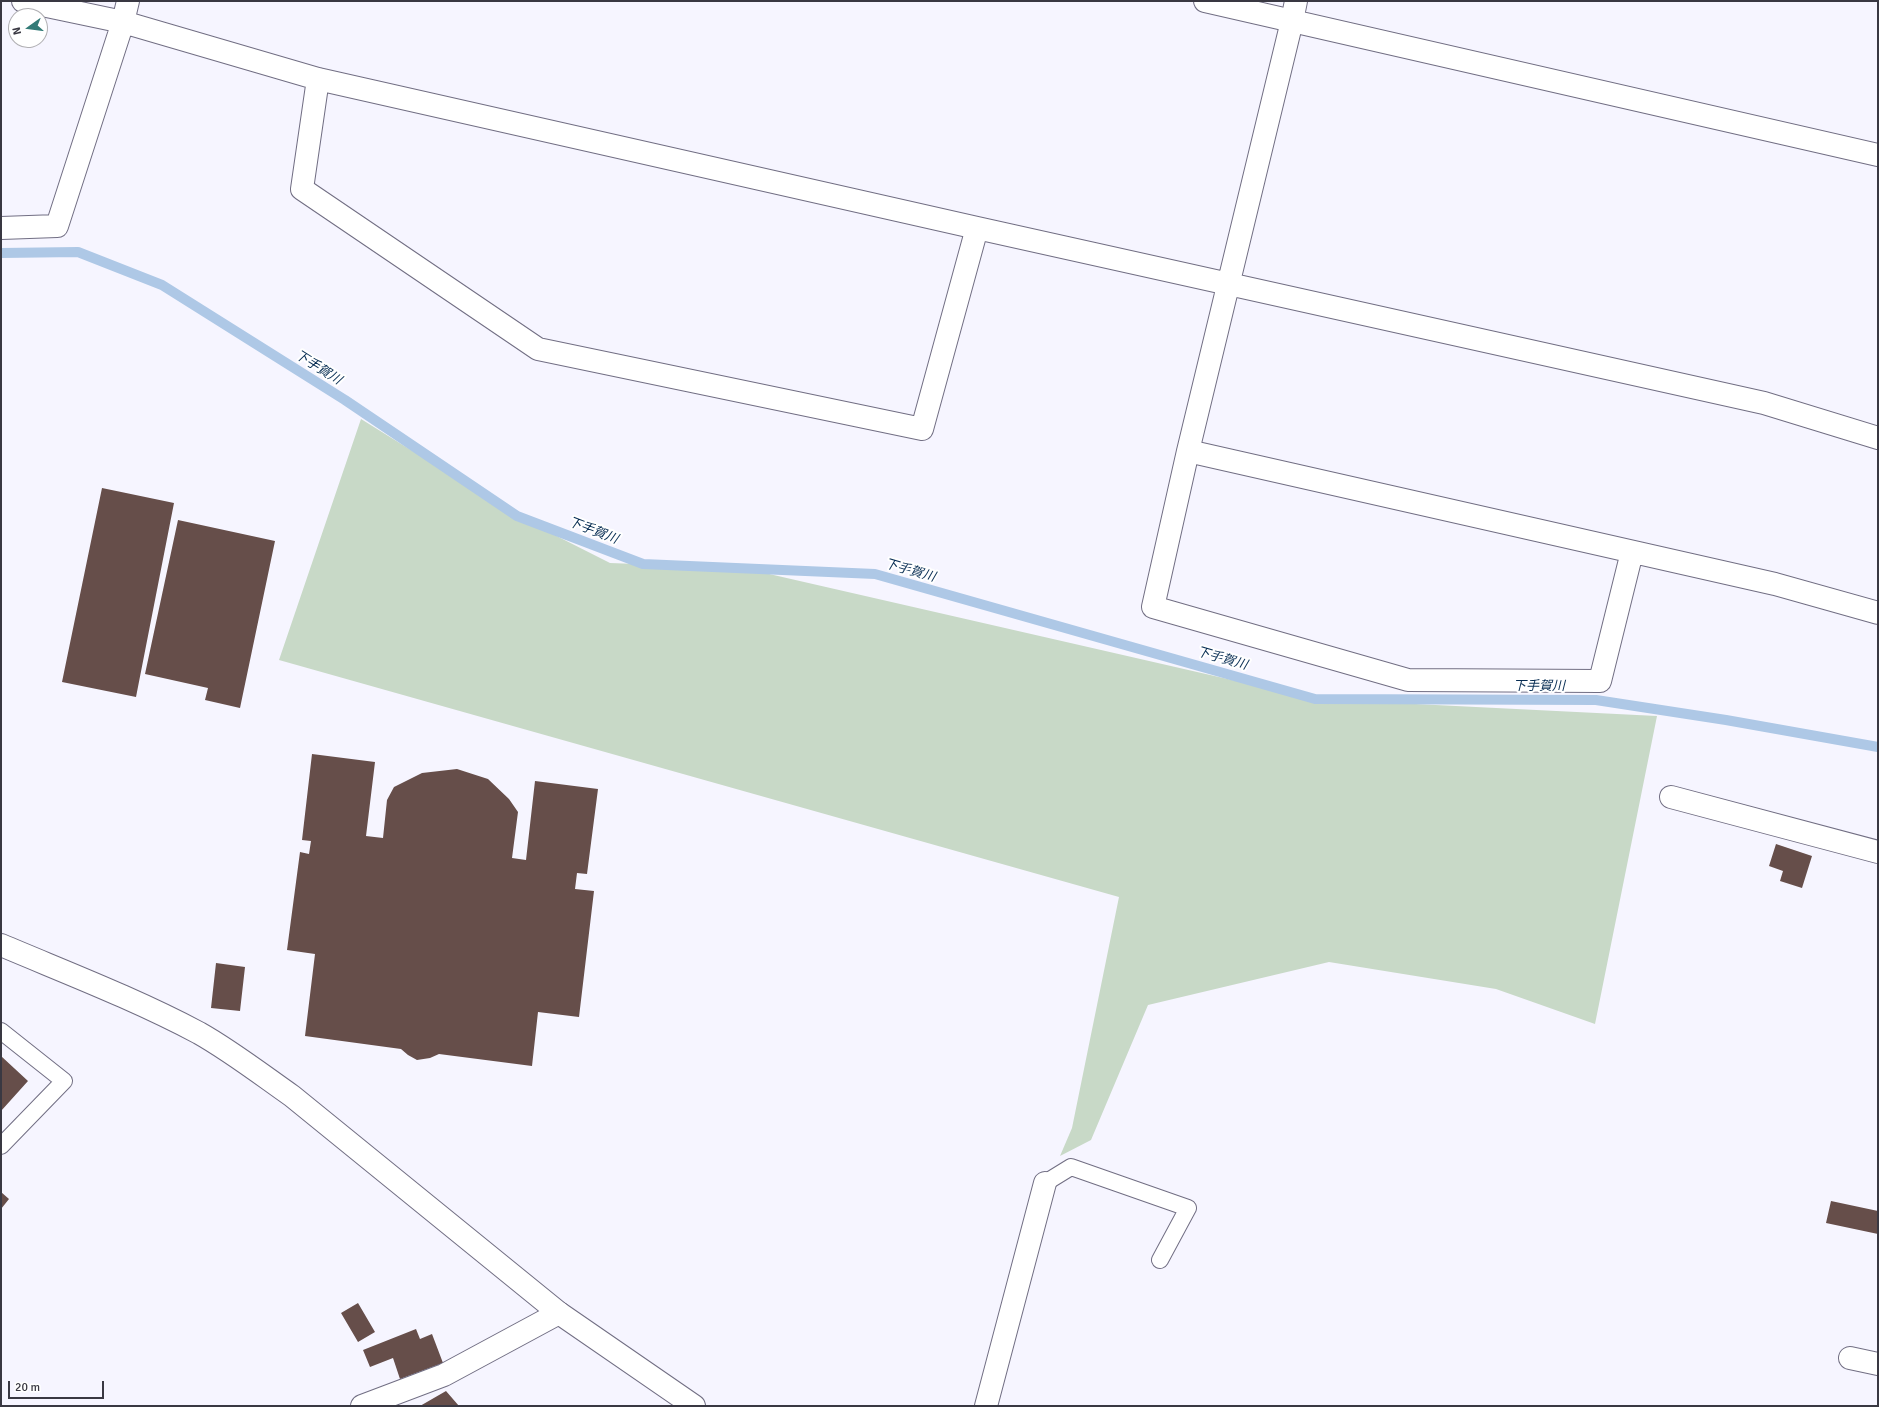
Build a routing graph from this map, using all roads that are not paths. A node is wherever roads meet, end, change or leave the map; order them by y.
1 (23, 1) edge
2 (128, 1) edge
3 (1205, 1) edge
4 (1294, 11) edge
5 (123, 22) junction
6 (318, 79) junction
7 (1878, 154) edge
8 (1, 228) edge
9 (977, 228) junction
10 (1228, 283) junction
11 (1878, 438) edge
12 (1188, 451) junction
13 (1632, 552) junction
14 (1878, 613) edge
15 (1671, 797) dead end
16 (1878, 852) edge
17 (1, 945) edge
18 (1, 1031) edge
19 (1, 1146) edge
20 (1045, 1184) joint
21 (1160, 1260) dead end
22 (559, 1313) junction
23 (1850, 1358) dead end
24 (1878, 1364) edge
25 (366, 1405) edge
26 (694, 1406) edge
27 (986, 1406) edge

1 - 5 street
2 - 5 street
3 - 4 street
4 - 7 street
4 - 10 street
5 - 6 street
5 - 8 street
6 - 9 street
6 - 9 street
9 - 10 street
10 - 11 street
10 - 12 street
12 - 13 street
12 - 13 street
13 - 14 street
15 - 16 street
17 - 22 street
18 - 19 lane
20 - 21 lane
20 - 27 street
22 - 25 street
22 - 26 street
23 - 24 street

